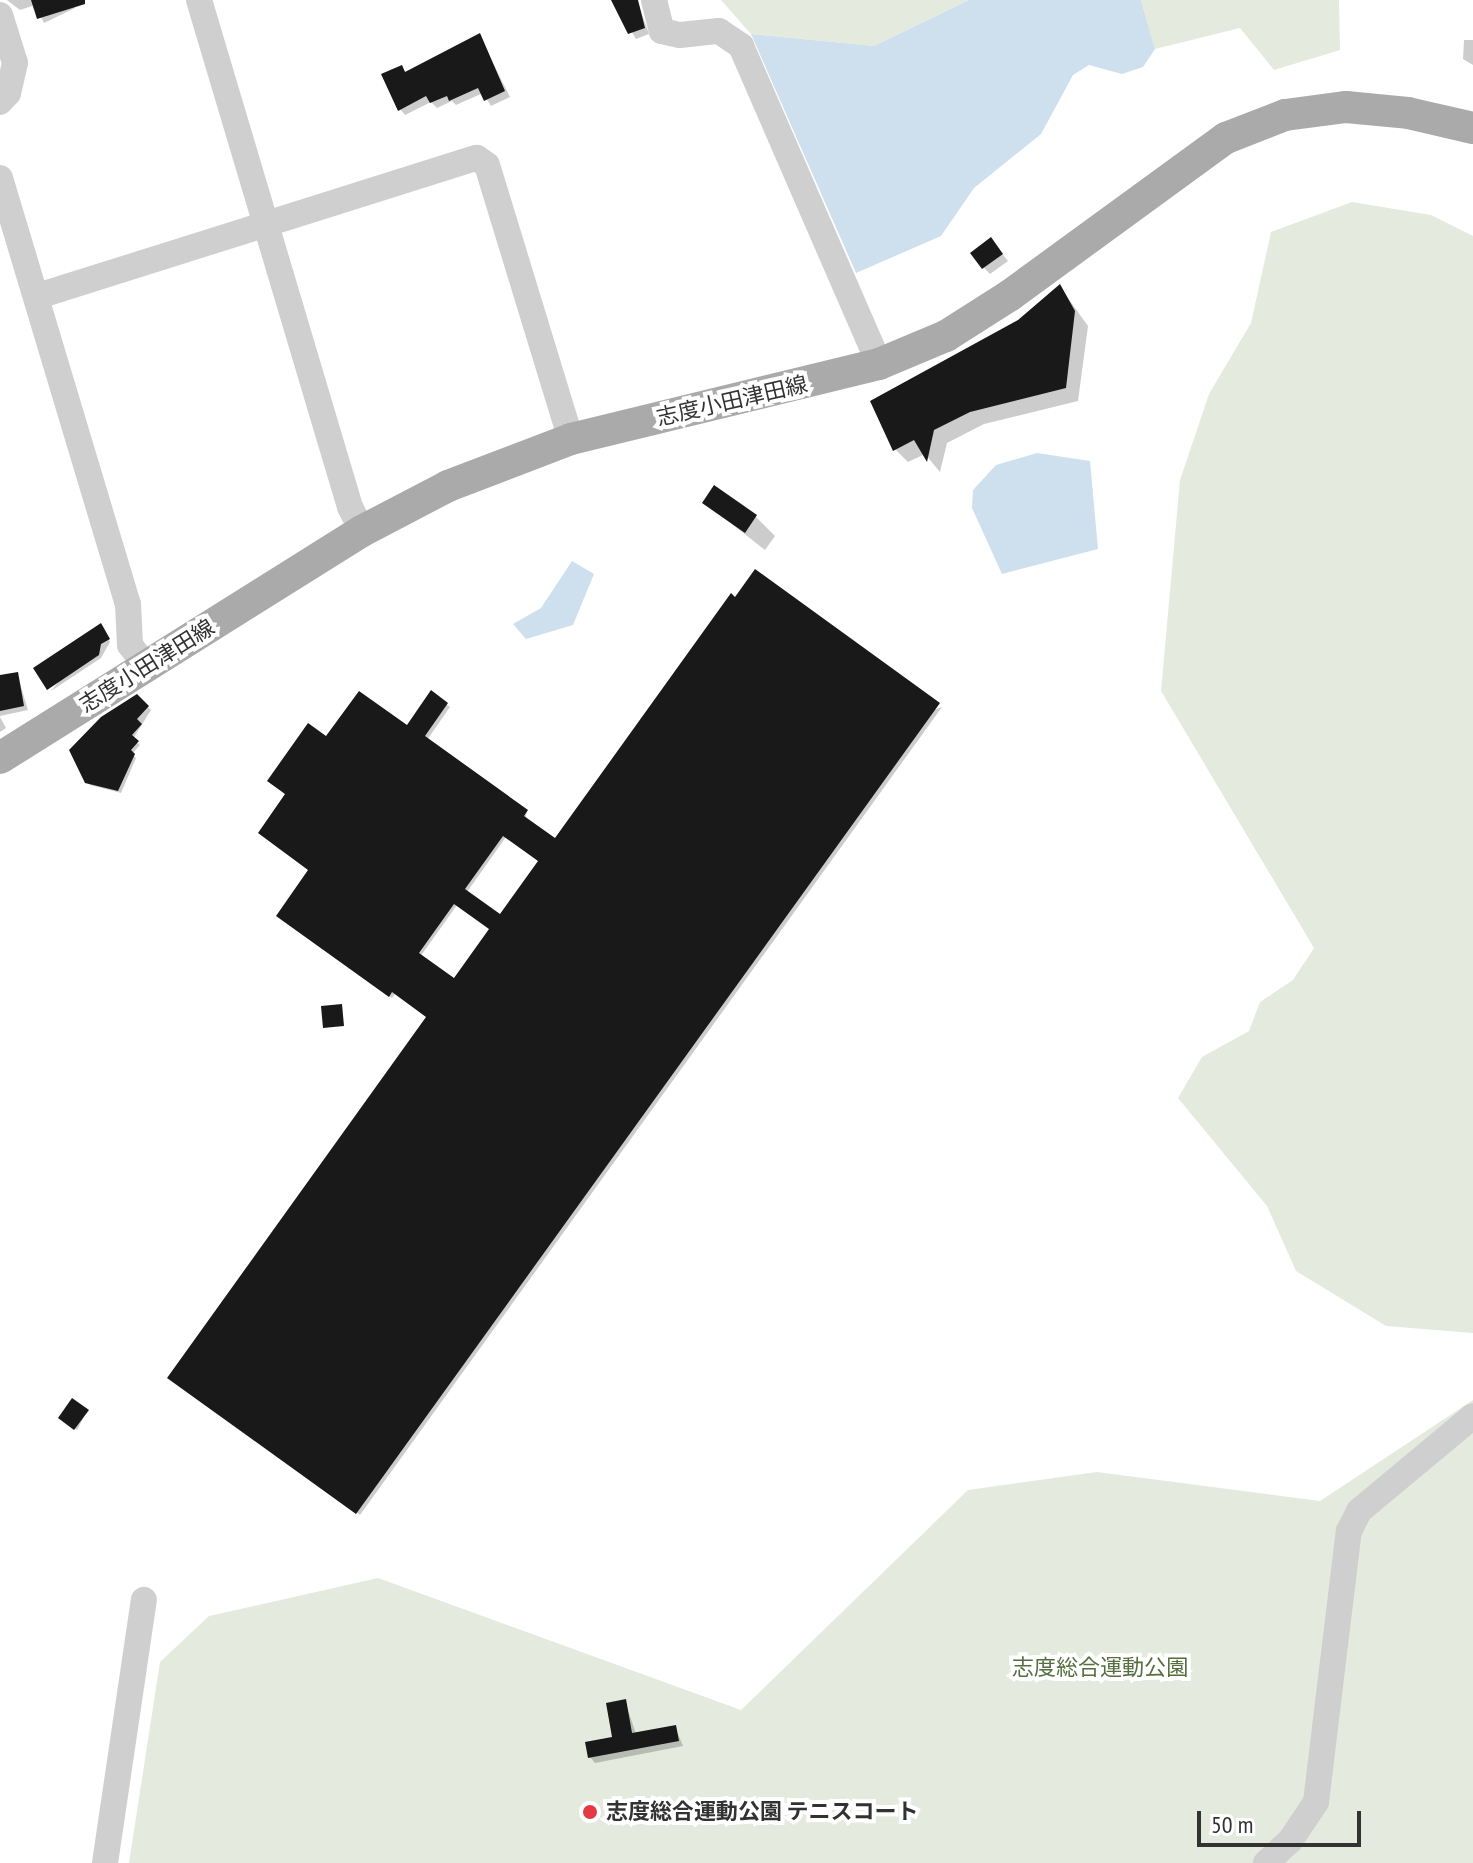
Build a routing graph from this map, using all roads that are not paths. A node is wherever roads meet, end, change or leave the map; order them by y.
1 (199, 0) edge
2 (654, 0) edge
3 (0, 15) edge
4 (0, 102) edge
5 (1473, 128) edge
6 (0, 178) edge
7 (268, 227) junction
8 (38, 296) junction
9 (879, 364) junction
10 (571, 439) junction
11 (362, 531) junction
12 (146, 666) junction
13 (0, 758) edge
14 (1473, 1416) edge
15 (144, 1600) dead end
16 (105, 1863) edge
17 (1266, 1863) edge

1 - 7 street
2 - 9 street
3 - 4 street
5 - 9 main road, 志度小田津田線
6 - 8 street
7 - 8 street
7 - 10 street
7 - 11 street
8 - 12 street
9 - 10 main road, 志度小田津田線
10 - 11 main road, 志度小田津田線
11 - 12 main road, 志度小田津田線
12 - 13 main road, 志度小田津田線
14 - 17 street
15 - 16 street

